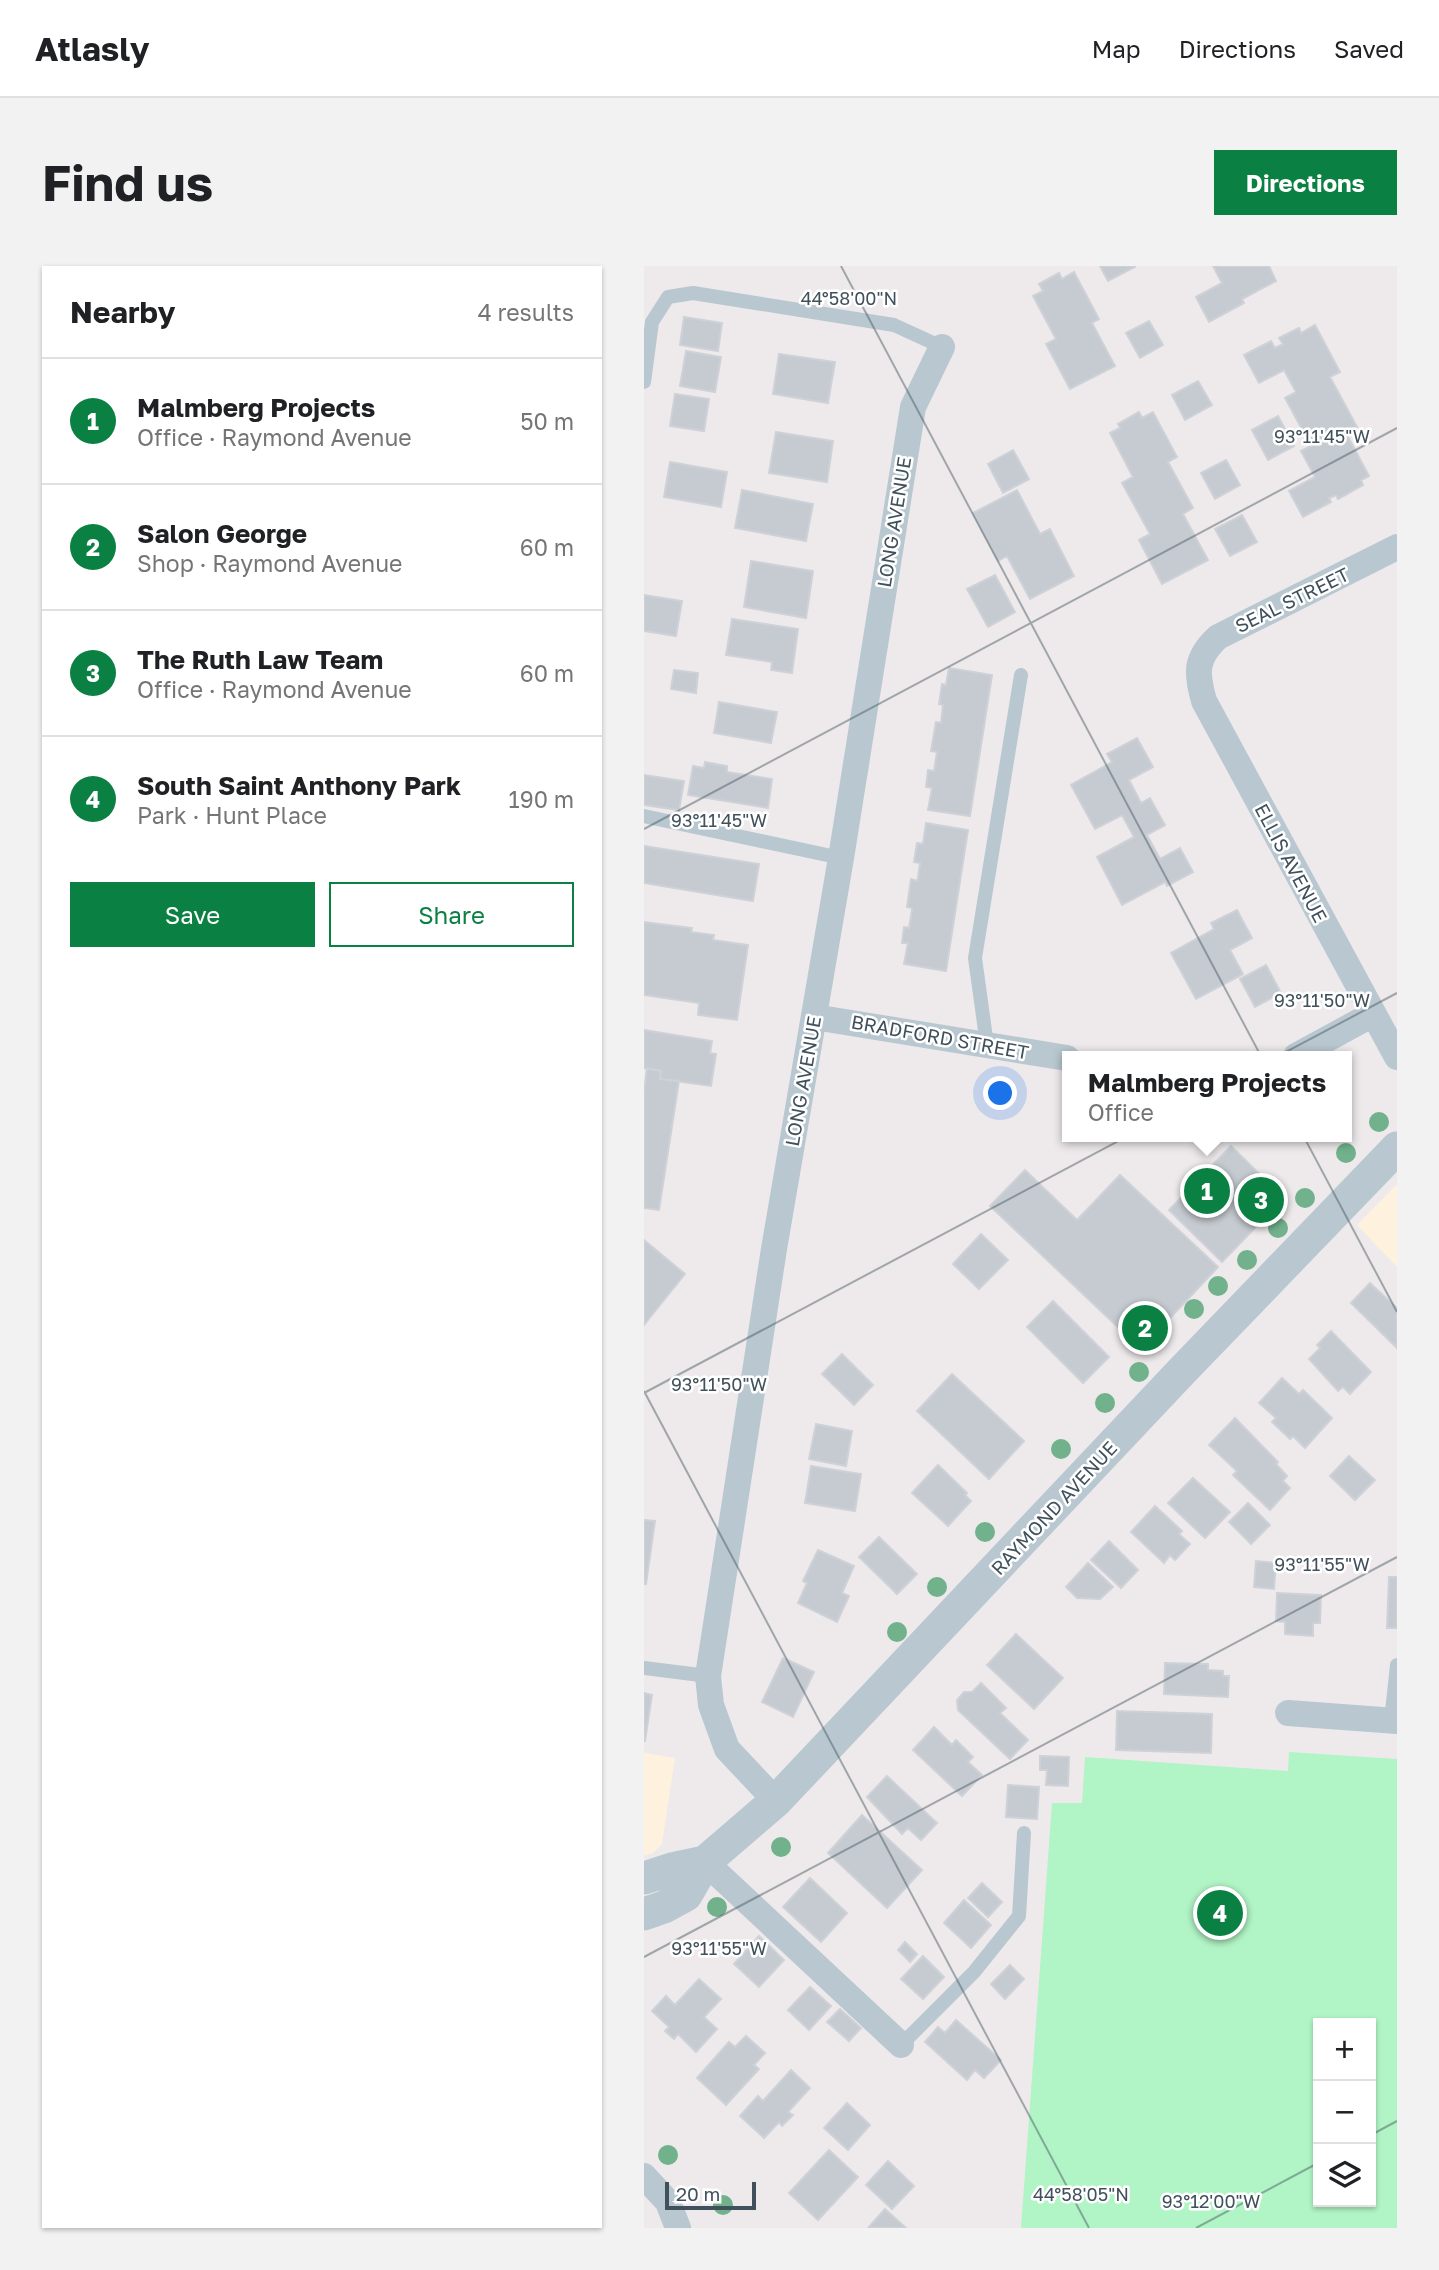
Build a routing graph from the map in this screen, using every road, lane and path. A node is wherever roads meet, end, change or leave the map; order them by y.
1 (942, 346) joint
2 (644, 382) edge
3 (1397, 547) edge
4 (1198, 664) joint
5 (1021, 675) dead end
6 (644, 816) edge
7 (841, 858) junction
8 (1373, 1014) junction
9 (814, 1017) junction
10 (987, 1045) junction
11 (1305, 1051) edge
12 (1397, 1057) edge
13 (1062, 1058) edge
14 (1397, 1148) edge
15 (1397, 1665) edge
16 (644, 1668) edge
17 (708, 1676) junction
18 (1288, 1713) dead end
19 (1394, 1721) edge
20 (776, 1801) junction
21 (1024, 1833) dead end
22 (705, 1863) junction
23 (644, 1878) edge
24 (644, 1914) edge
25 (901, 2045) joint
26 (644, 2176) edge
27 (678, 2228) edge

1 - 2 lane
1 - 7 street, LONG AVENUE
3 - 4 street, SEAL STREET
4 - 8 street, ELLIS AVENUE
5 - 10 lane
6 - 7 lane
7 - 9 street, LONG AVENUE
8 - 11 street
8 - 12 street, ELLIS AVENUE
9 - 10 street, BRADFORD STREET
9 - 17 street, LONG AVENUE
10 - 13 street, BRADFORD STREET
14 - 20 street, RAYMOND AVENUE
15 - 19 lane
16 - 17 lane
17 - 20 street, LONG AVENUE
18 - 19 street
20 - 22 street, RAYMOND AVENUE
21 - 25 lane
22 - 23 street
22 - 24 street, RAYMOND AVENUE
22 - 25 street
26 - 27 street

